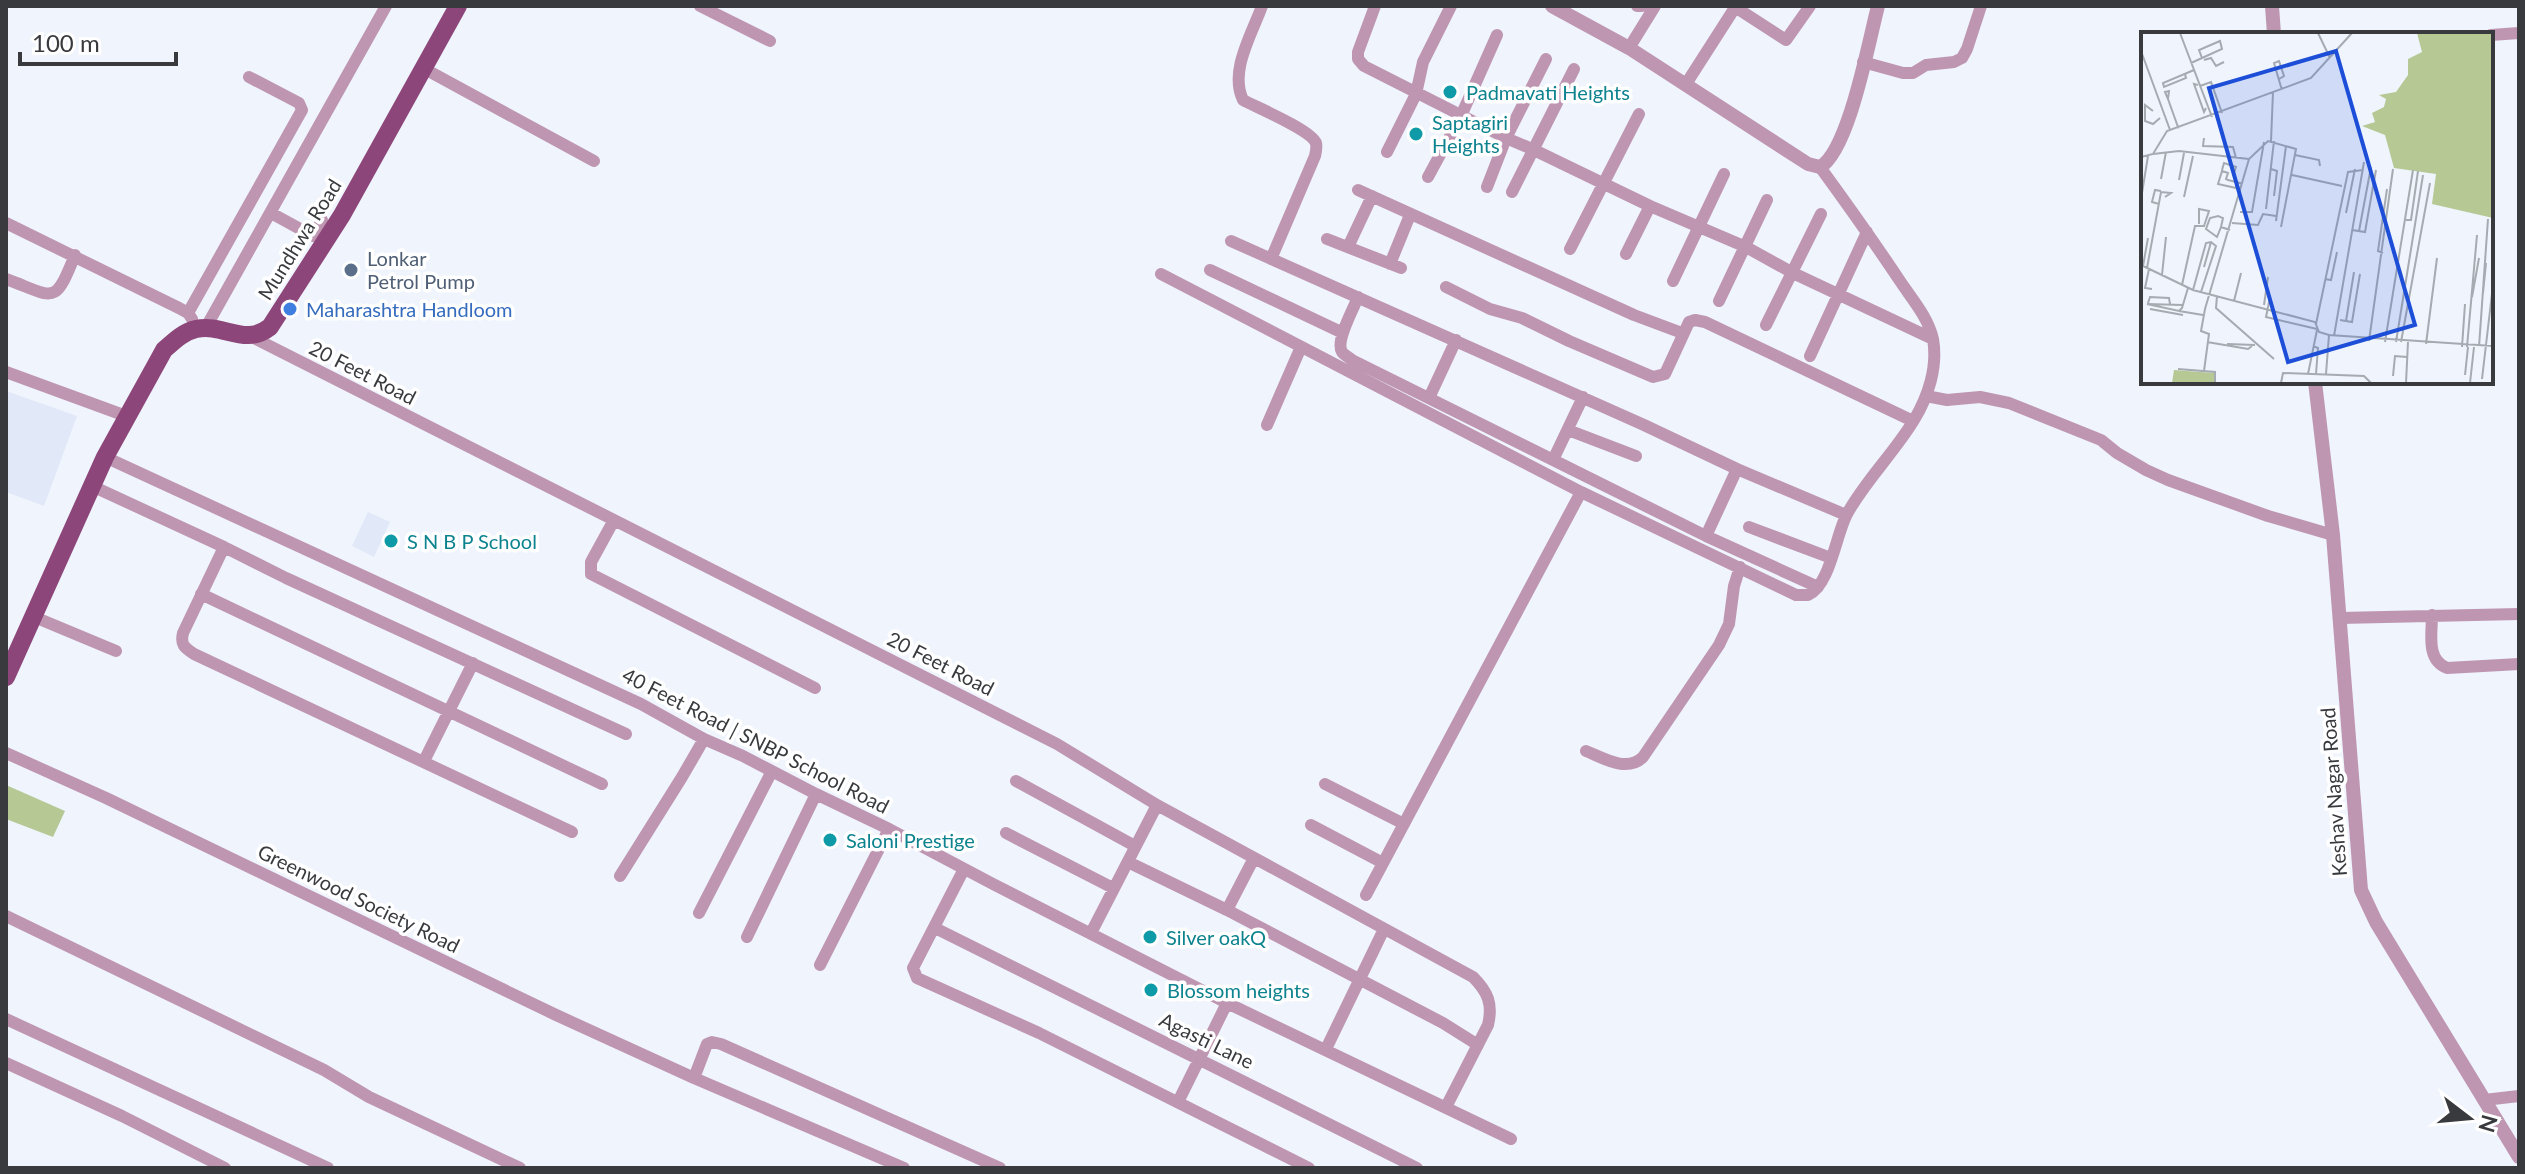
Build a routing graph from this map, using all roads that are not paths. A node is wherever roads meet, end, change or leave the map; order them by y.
1 (386, 6) edge
2 (458, 6) edge
3 (700, 6) edge
4 (1262, 6) edge
5 (1375, 6) edge
6 (1451, 6) edge
7 (1552, 6) edge
8 (1810, 6) edge
9 (1878, 6) edge
10 (1981, 6) edge
11 (2272, 6) edge
12 (1647, 7) edge
13 (1735, 7) edge
14 (2274, 32) edge
15 (2519, 33) edge
16 (1497, 35) dead end
17 (2493, 35) edge
18 (770, 41) dead end
19 (1629, 48) junction
20 (1546, 59) dead end
21 (1863, 62) junction
22 (423, 68) junction
23 (1574, 69) dead end
24 (249, 77) dead end
25 (1686, 84) junction
26 (1416, 94) junction
27 (1639, 114) dead end
28 (1461, 116) junction
29 (1506, 138) junction
30 (1532, 149) junction
31 (1387, 152) dead end
32 (594, 161) dead end
33 (1820, 167) junction
34 (1724, 174) dead end
35 (1428, 177) dead end
36 (1604, 184) junction
37 (1487, 187) dead end
38 (1358, 190) dead end
39 (1512, 192) dead end
40 (1372, 196) junction
41 (1767, 200) dead end
42 (1650, 206) junction
43 (271, 213) junction
44 (1821, 214) dead end
45 (1410, 215) junction
46 (322, 220) dead end
47 (6, 223) edge
48 (1698, 227) junction
49 (1867, 232) junction
50 (1327, 239) dead end
51 (1231, 241) dead end
52 (1348, 247) junction
53 (1746, 247) junction
54 (1570, 249) dead end
55 (1626, 254) dead end
56 (75, 255) junction
57 (1271, 259) junction
58 (1210, 270) dead end
59 (1793, 273) junction
60 (1161, 274) dead end
61 (6, 279) edge
62 (1673, 281) dead end
63 (1446, 287) dead end
64 (1837, 295) junction
65 (1358, 297) junction
66 (1719, 301) dead end
67 (197, 324) junction
68 (1766, 325) dead end
69 (1343, 333) junction
70 (1682, 333) junction
71 (252, 337) junction
72 (1933, 339) junction
73 (1456, 340) junction
74 (1301, 347) junction
75 (1810, 356) dead end
76 (6, 372) edge
77 (2315, 384) edge
78 (1926, 396) junction
79 (1583, 397) junction
80 (1429, 398) junction
81 (126, 416) junction
82 (1913, 421) junction
83 (1267, 425) dead end
84 (1568, 430) junction
85 (1636, 456) dead end
86 (105, 457) junction
87 (1553, 460) junction
88 (1737, 469) junction
89 (92, 486) junction
90 (1581, 492) junction
91 (1846, 515) junction
92 (614, 520) junction
93 (1749, 527) dead end
94 (2333, 535) junction
95 (1706, 536) junction
96 (224, 547) junction
97 (1831, 558) junction
98 (1740, 567) junction
99 (1818, 587) junction
100 (201, 594) junction
101 (2518, 614) edge
102 (2432, 615) junction
103 (32, 616) junction
104 (2340, 618) junction
105 (2519, 628) edge
106 (116, 651) dead end
107 (473, 663) junction
108 (2519, 664) edge
109 (6, 677) edge
110 (815, 688) dead end
111 (448, 712) junction
112 (626, 734) dead end
113 (704, 739) junction
114 (1586, 751) dead end
115 (6, 753) edge
116 (424, 761) junction
117 (772, 771) junction
118 (1016, 781) dead end
119 (602, 784) dead end
120 (1325, 784) dead end
121 (816, 794) junction
122 (1157, 805) junction
123 (1404, 824) junction
124 (1311, 825) dead end
125 (889, 829) junction
126 (572, 832) dead end
127 (1006, 833) dead end
128 (1135, 846) junction
129 (1254, 858) junction
130 (1128, 862) junction
131 (1383, 863) junction
132 (964, 869) junction
133 (620, 876) dead end
134 (1113, 888) junction
135 (1366, 895) dead end
136 (1227, 910) junction
137 (699, 913) dead end
138 (6, 916) edge
139 (935, 928) junction
140 (1384, 929) junction
141 (1091, 933) junction
142 (747, 937) dead end
143 (820, 965) dead end
144 (1360, 979) junction
145 (1227, 1003) junction
146 (6, 1019) edge
147 (1478, 1045) junction
148 (1326, 1049) junction
149 (1198, 1059) junction
150 (6, 1063) edge
151 (694, 1078) junction
152 (2519, 1096) edge
153 (2484, 1100) junction
154 (1178, 1102) junction
155 (1446, 1107) junction
156 (1511, 1139) dead end
157 (2519, 1157) edge
158 (225, 1168) edge
159 (328, 1168) edge
160 (520, 1168) edge
161 (904, 1168) edge
162 (1000, 1168) edge
163 (1309, 1168) edge
164 (1417, 1168) edge

1 - 43 street
2 - 22 main road, Mundhwa Road
3 - 18 street
4 - 57 street
5 - 26 street
6 - 26 street
7 - 19 street
8 - 13 street
9 - 21 street
10 - 21 street
11 - 14 street
12 - 19 street
13 - 25 street
15 - 17 street
16 - 28 street
19 - 25 street
20 - 29 street
21 - 33 street
22 - 32 street
22 - 71 main road, Mundhwa Road
23 - 30 street
24 - 67 street
25 - 33 street
26 - 28 street
26 - 31 street
27 - 36 street
28 - 29 street
28 - 35 street
29 - 30 street
29 - 37 street
30 - 36 street
30 - 39 street
33 - 49 street
34 - 48 street
36 - 42 street
36 - 54 street
38 - 40 street
40 - 45 street
40 - 52 street
41 - 53 street
42 - 48 street
42 - 55 street
43 - 46 street
43 - 67 street
44 - 59 street
45 - 52 street
45 - 70 street
47 - 56 street
48 - 53 street
48 - 62 street
49 - 64 street
49 - 72 street
50 - 52 street
51 - 57 street
53 - 59 street
53 - 66 street
56 - 61 street
56 - 67 street
57 - 65 street
58 - 69 street
59 - 64 street
59 - 68 street
60 - 74 street
63 - 70 street
64 - 72 street
64 - 75 street
65 - 69 street
65 - 73 street
67 - 71 main road
67 - 81 main road
69 - 80 street
70 - 82 street
71 - 92 street, 20 Feet Road
72 - 78 street
73 - 79 street
73 - 80 street
74 - 83 street
74 - 90 street
76 - 81 street
77 - 94 street, Keshav Nagar Road
78 - 82 street
78 - 94 street
79 - 84 street
79 - 88 street
80 - 87 street
81 - 86 main road
82 - 91 street
84 - 85 street
84 - 87 street
86 - 89 main road
86 - 113 street, 40 Feet Road | SNBP School Road
87 - 95 street
88 - 91 street
88 - 95 street
89 - 96 street
89 - 103 main road
90 - 98 street
90 - 123 street
91 - 97 street
92 - 110 street
92 - 122 street, 20 Feet Road
93 - 97 street
94 - 104 street, Keshav Nagar Road
95 - 99 street
96 - 100 street
96 - 107 street
97 - 99 street
98 - 99 street
98 - 114 street
100 - 111 street
100 - 116 street
101 - 102 street
101 - 105 street
102 - 104 street
102 - 108 street
103 - 106 street
103 - 109 main road
104 - 153 street, Keshav Nagar Road
107 - 111 street
107 - 112 street
111 - 116 street
111 - 119 street
113 - 117 street, 40 Feet Road | SNBP School Road
113 - 133 street
115 - 151 street, Greenwood Society Road
116 - 126 street
117 - 121 street, 40 Feet Road | SNBP School Road
117 - 137 street
118 - 128 street
120 - 123 street
121 - 125 street, 40 Feet Road | SNBP School Road
121 - 142 street
122 - 128 street
122 - 129 street, 20 Feet Road
123 - 131 street
124 - 131 street
125 - 132 street, 40 Feet Road | SNBP School Road
125 - 143 street
127 - 134 street
128 - 130 street
129 - 136 street
129 - 140 street, 20 Feet Road
130 - 134 street
130 - 136 street
131 - 135 street
132 - 139 street
132 - 141 street, 40 Feet Road | SNBP School Road
134 - 141 street
136 - 144 street
138 - 160 street
139 - 149 street, Agasti Lane
139 - 154 street
140 - 144 street
140 - 147 street, 20 Feet Road
141 - 145 street, 40 Feet Road | SNBP School Road
144 - 147 street
144 - 148 street
145 - 148 street, 40 Feet Road | SNBP School Road
145 - 149 street
146 - 159 street
147 - 155 street, 20 Feet Road
148 - 155 street, 40 Feet Road | SNBP School Road
149 - 154 street
149 - 164 street, Agasti Lane
150 - 158 street
151 - 161 street, Greenwood Society Road
151 - 162 street
152 - 153 street
153 - 157 street, Keshav Nagar Road
154 - 163 street
155 - 156 street, 40 Feet Road | SNBP School Road

